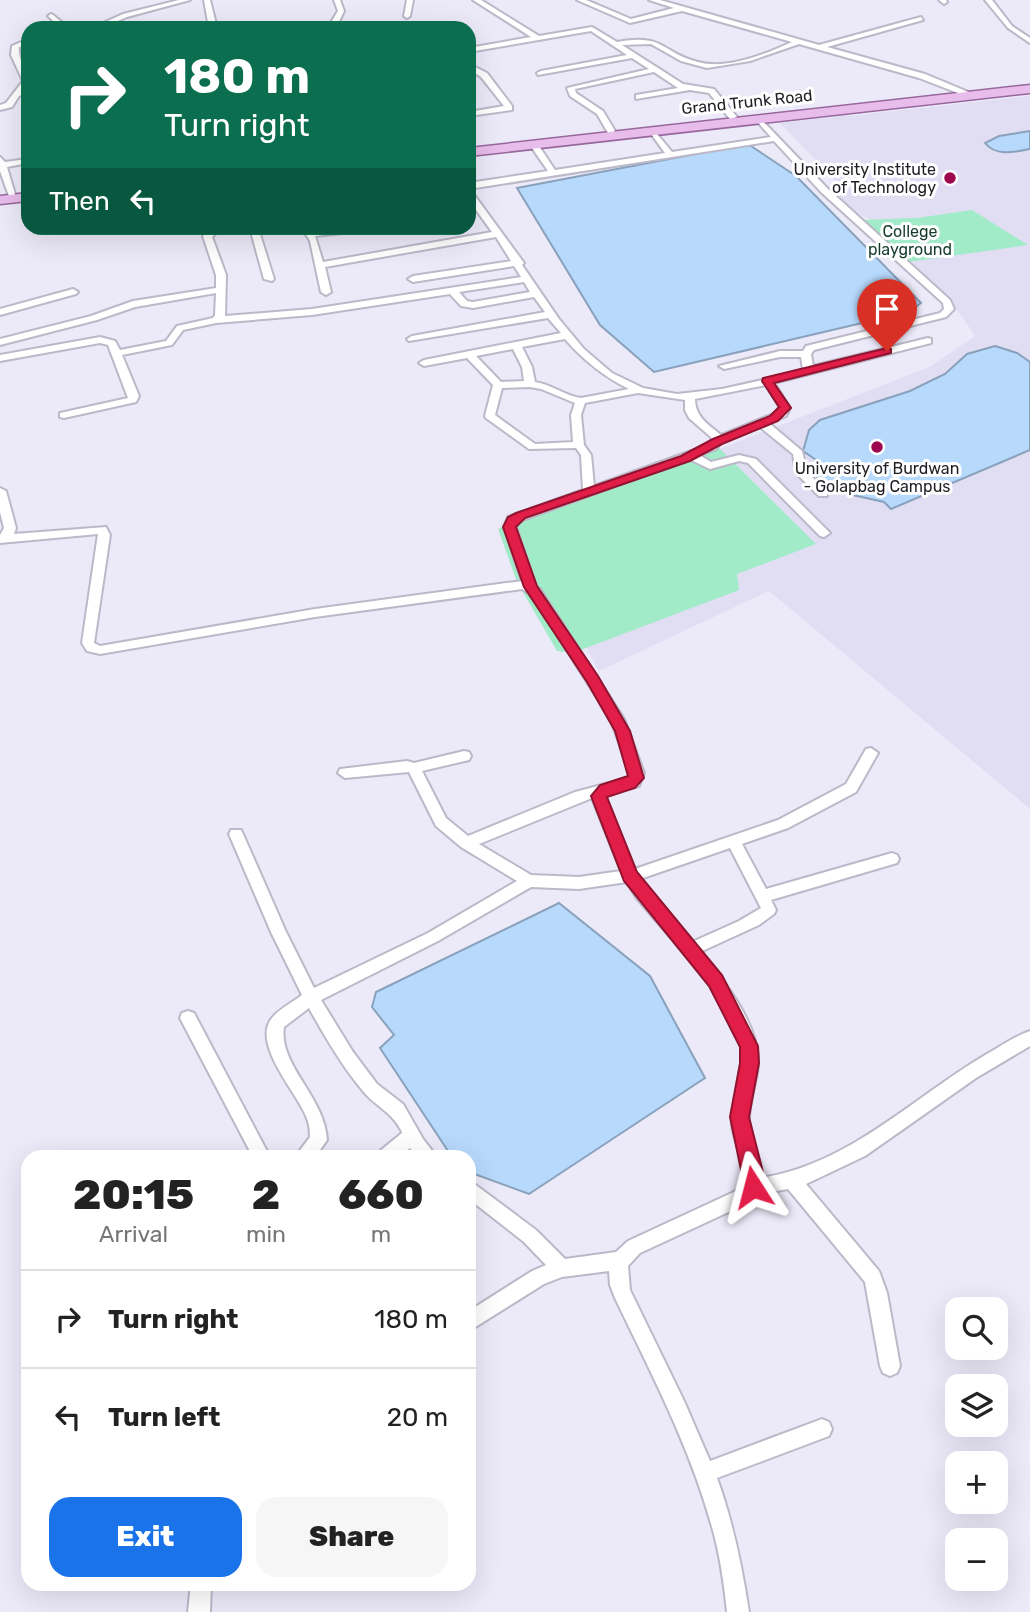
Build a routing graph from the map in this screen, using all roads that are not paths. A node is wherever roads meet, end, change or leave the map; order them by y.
1 (187, 0) edge
2 (207, 0) edge
3 (337, 0) edge
4 (410, 0) edge
5 (476, 0) edge
6 (580, 0) edge
7 (652, 0) edge
8 (988, 0) edge
9 (680, 9) junction
10 (51, 16) dead end
11 (407, 16) dead end
12 (921, 19) dead end
13 (57, 21) edge
14 (113, 21) edge
15 (212, 21) edge
16 (336, 21) edge
17 (1026, 35) edge
18 (537, 38) junction
19 (1030, 41) edge
20 (797, 42) junction
21 (21, 44) edge
22 (616, 44) junction
23 (816, 47) junction
24 (476, 49) edge
25 (632, 56) junction
26 (21, 64) edge
27 (476, 70) edge
28 (653, 70) junction
29 (541, 73) dead end
30 (1030, 87) edge
31 (21, 88) edge
32 (688, 89) junction
33 (21, 93) edge
34 (970, 93) junction
35 (16, 94) junction
36 (639, 97) dead end
37 (0, 108) edge
38 (476, 113) edge
39 (733, 117) junction
40 (758, 118) junction
41 (611, 131) junction
42 (653, 131) junction
43 (777, 138) junction
44 (534, 145) junction
45 (476, 146) edge
46 (476, 151) edge
47 (671, 156) junction
48 (21, 161) edge
49 (1, 162) edge
50 (553, 173) junction
51 (476, 186) edge
52 (18, 200) edge
53 (476, 203) edge
54 (0, 206) edge
55 (476, 211) edge
56 (482, 211) junction
57 (499, 234) junction
58 (208, 235) edge
59 (256, 235) edge
60 (309, 235) edge
61 (519, 263) junction
62 (320, 265) junction
63 (270, 279) dead end
64 (413, 279) dead end
65 (529, 279) junction
66 (218, 290) junction
67 (453, 291) junction
68 (73, 292) dead end
69 (326, 292) dead end
70 (538, 293) junction
71 (0, 312) edge
72 (552, 314) junction
73 (216, 320) junction
74 (568, 335) junction
75 (412, 338) dead end
76 (849, 338) junction
77 (928, 341) dead end
78 (0, 342) edge
79 (516, 345) junction
80 (117, 353) junction
81 (469, 354) junction
82 (806, 354) junction
83 (866, 356) junction
84 (0, 358) edge
85 (424, 363) dead end
86 (723, 366) dead end
87 (808, 370) junction
88 (768, 381) junction
89 (530, 384) junction
90 (498, 385) junction
91 (638, 390) junction
92 (690, 397) junction
93 (581, 401) junction
94 (64, 415) dead end
95 (762, 424) junction
96 (718, 441) junction
97 (579, 445) junction
98 (692, 456) junction
99 (0, 491) edge
100 (589, 492) junction
101 (822, 494) dead end
102 (824, 533) dead end
103 (3, 538) edge
104 (530, 587) junction
105 (871, 753) dead end
106 (464, 756) dead end
107 (414, 768) junction
108 (345, 773) dead end
109 (599, 793) junction
110 (236, 834) dead end
111 (734, 842) junction
112 (466, 843) junction
113 (892, 859) dead end
114 (630, 876) junction
115 (529, 881) junction
116 (764, 896) junction
117 (691, 950) junction
118 (313, 996) junction
119 (188, 1018) dead end
120 (1030, 1038) edge
121 (410, 1137) junction
122 (258, 1150) edge
123 (310, 1150) edge
124 (394, 1150) edge
125 (422, 1150) edge
126 (793, 1182) junction
127 (753, 1187) junction
128 (476, 1194) edge
129 (621, 1259) junction
130 (562, 1268) junction
131 (476, 1318) edge
132 (890, 1366) dead end
133 (822, 1429) dead end
134 (707, 1472) junction
135 (200, 1591) edge
136 (199, 1612) edge
137 (738, 1612) edge

1 - 14 street
2 - 15 street
3 - 16 street
4 - 11 street
5 - 18 street
6 - 9 street
7 - 9 street
8 - 17 street
9 - 20 street
10 - 13 street
12 - 23 street
17 - 19 street
18 - 22 street
18 - 24 street
20 - 22 street
20 - 23 street
21 - 26 street
22 - 25 street
23 - 34 street
25 - 28 street
25 - 29 street
27 - 38 street
28 - 32 street
28 - 41 street
30 - 34 main road, Grand Trunk Road
31 - 35 street
32 - 36 street
32 - 39 street
33 - 35 street
34 - 39 main road, Grand Trunk Road
34 - 40 main road, Grand Trunk Road
35 - 37 street
39 - 41 main road, Grand Trunk Road
40 - 42 main road, Grand Trunk Road
40 - 43 street
41 - 45 main road, Grand Trunk Road
42 - 44 main road, Grand Trunk Road
42 - 47 street
43 - 47 street
43 - 76 street
44 - 46 main road, Grand Trunk Road
44 - 50 street
47 - 50 street
48 - 49 street
49 - 52 street
50 - 51 street
52 - 54 main road
53 - 56 street
55 - 56 street
56 - 57 street
57 - 61 street
57 - 62 street
58 - 66 street
59 - 63 street
60 - 62 street
61 - 64 street
61 - 65 street
62 - 69 street
65 - 67 street
65 - 70 street
66 - 73 street
66 - 78 street
67 - 70 street
67 - 73 street
68 - 71 street
70 - 72 street
72 - 74 street
72 - 75 street
73 - 80 street
74 - 79 street
74 - 91 street
76 - 82 street
76 - 83 street
77 - 83 street
79 - 81 street
79 - 89 street
80 - 84 street
80 - 94 street
81 - 85 street
81 - 90 street
82 - 86 street
82 - 87 street
83 - 87 street
87 - 88 street
88 - 92 street
88 - 95 street
89 - 90 street
89 - 93 street
90 - 97 street
91 - 92 street
91 - 93 street
92 - 96 street
93 - 97 street
95 - 96 street
95 - 101 street
96 - 98 street
97 - 100 street
98 - 100 street
98 - 102 street
99 - 103 street
100 - 104 street
103 - 104 street
104 - 109 street
105 - 111 street
106 - 107 street
107 - 108 street
107 - 112 street
109 - 112 street
109 - 114 street
110 - 118 street
111 - 114 street
111 - 116 street
112 - 115 street
113 - 116 street
114 - 115 street
114 - 117 street
115 - 118 street
116 - 117 street
117 - 127 street
118 - 121 street
118 - 123 street
119 - 122 street
120 - 126 street
121 - 124 street
121 - 125 street
126 - 127 street
126 - 132 street
127 - 129 street
128 - 130 street
129 - 130 street
129 - 134 street
130 - 131 street
133 - 134 street
134 - 137 street
135 - 136 street

